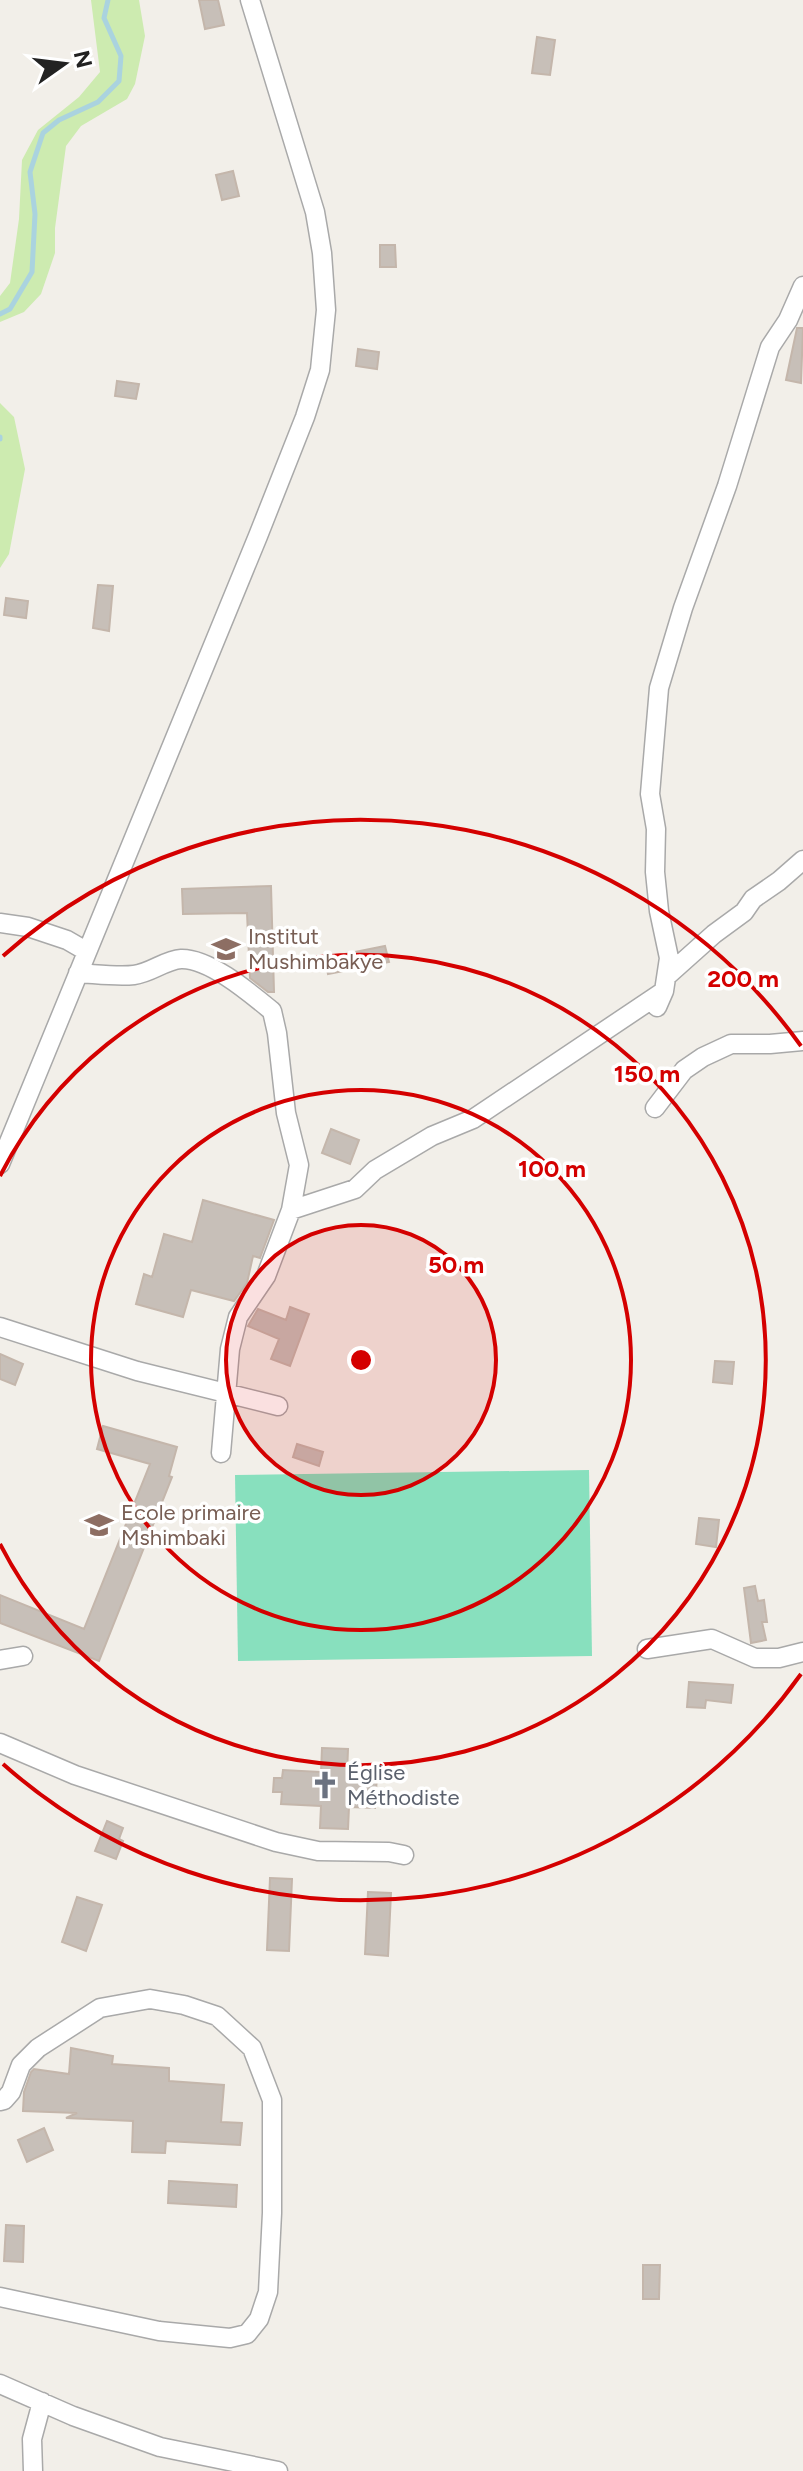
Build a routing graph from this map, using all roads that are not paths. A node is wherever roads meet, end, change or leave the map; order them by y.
1 (250, 0) edge
2 (803, 286) edge
3 (803, 860) edge
4 (0, 923) edge
5 (86, 951) junction
6 (78, 973) junction
7 (663, 991) junction
8 (803, 1041) edge
9 (655, 1108) dead end
10 (0, 1164) edge
11 (291, 1210) junction
12 (0, 1327) edge
13 (227, 1393) junction
14 (278, 1406) dead end
15 (221, 1453) dead end
16 (647, 1649) dead end
17 (803, 1652) edge
18 (23, 1656) dead end
19 (0, 1660) edge
20 (0, 1743) edge
21 (404, 1855) dead end
22 (0, 2101) edge
23 (0, 2297) edge
24 (0, 2384) edge
25 (42, 2402) junction
26 (33, 2471) edge
27 (278, 2471) edge

1 - 5 street
2 - 7 street
3 - 7 street
4 - 5 street
5 - 6 street
6 - 10 street
6 - 11 street
7 - 11 street
8 - 9 street
11 - 13 street
12 - 13 street
13 - 14 street
13 - 15 street
16 - 17 street
18 - 19 street
20 - 21 street
22 - 23 street
24 - 25 street
25 - 26 street
25 - 27 street

